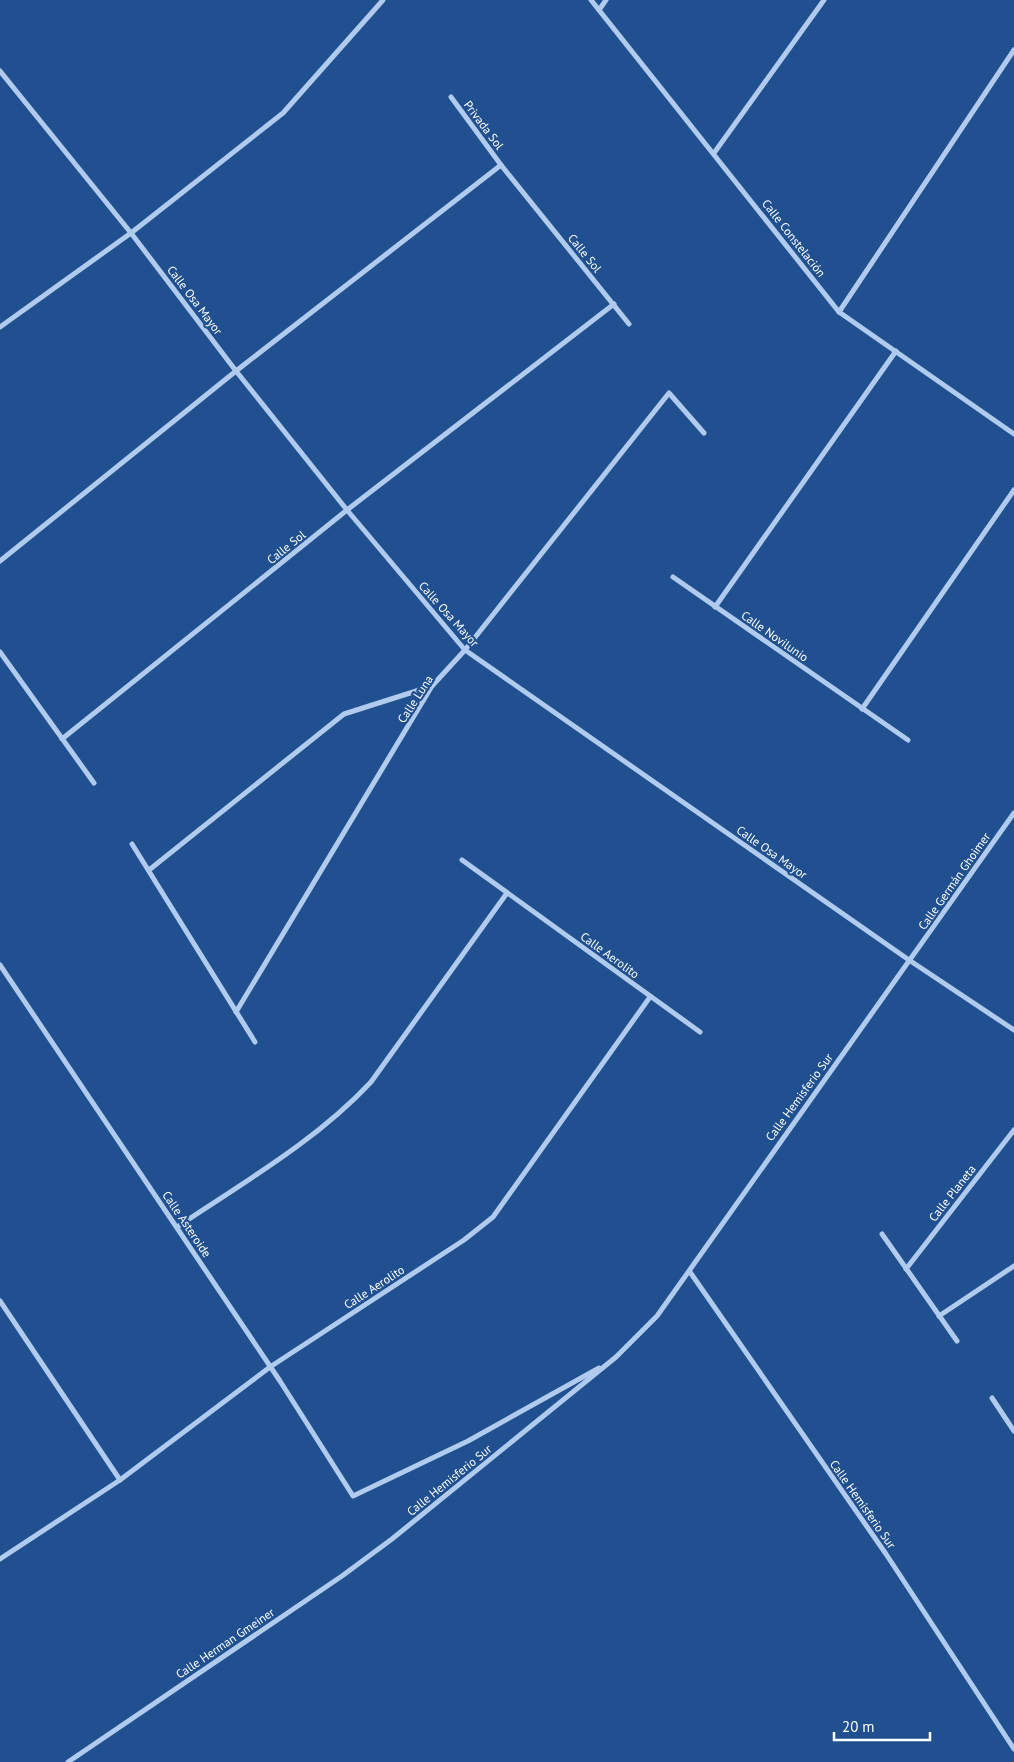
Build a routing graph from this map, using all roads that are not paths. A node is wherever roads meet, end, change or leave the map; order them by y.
1 (383, 0) edge
2 (591, 0) edge
3 (606, 0) edge
4 (824, 0) edge
5 (599, 10) junction
6 (1014, 50) edge
7 (0, 71) edge
8 (451, 97) dead end
9 (714, 153) junction
10 (501, 165) junction
11 (131, 232) junction
12 (614, 304) junction
13 (840, 312) junction
14 (629, 324) dead end
15 (0, 327) edge
16 (896, 351) junction
17 (236, 371) junction
18 (704, 433) dead end
19 (1014, 434) edge
20 (1014, 490) edge
21 (347, 510) junction
22 (0, 561) edge
23 (673, 577) dead end
24 (715, 607) junction
25 (465, 650) junction
26 (0, 652) edge
27 (432, 686) junction
28 (862, 709) junction
29 (62, 739) junction
30 (908, 740) dead end
31 (94, 783) dead end
32 (1014, 813) edge
33 (132, 844) dead end
34 (462, 860) dead end
35 (149, 870) junction
36 (507, 893) junction
37 (909, 960) junction
38 (0, 965) edge
39 (650, 996) junction
40 (236, 1012) junction
41 (1014, 1030) edge
42 (700, 1032) dead end
43 (255, 1042) dead end
44 (1014, 1130) edge
45 (177, 1227) junction
46 (882, 1234) dead end
47 (1014, 1266) edge
48 (906, 1269) junction
49 (690, 1272) junction
50 (0, 1301) edge
51 (939, 1316) junction
52 (957, 1341) dead end
53 (611, 1362) junction
54 (270, 1367) junction
55 (992, 1398) dead end
56 (1014, 1431) edge
57 (120, 1480) junction
58 (392, 1539) joint
59 (0, 1559) edge
60 (1014, 1749) edge
61 (68, 1762) edge

1 - 11 street
2 - 5 street, Calle Constelación
3 - 5 street
4 - 9 street
5 - 9 street, Calle Constelación
6 - 13 street
7 - 11 street, Calle Osa Mayor
8 - 10 street, Privada Sol
9 - 13 street, Calle Constelación
10 - 12 street, Calle Sol
10 - 17 street
11 - 15 street
11 - 17 street, Calle Osa Mayor
12 - 14 street
12 - 21 street, Calle Sol
13 - 16 street, Calle Constelación
16 - 19 street, Calle Constelación
16 - 24 street
17 - 21 street, Calle Osa Mayor
17 - 22 street
18 - 25 street, Calle Luna
20 - 28 street
21 - 25 street, Calle Osa Mayor
21 - 29 street, Calle Sol
23 - 24 street, Calle Novilunio
24 - 28 street, Calle Novilunio
25 - 27 street, Calle Luna
25 - 37 street, Calle Osa Mayor
26 - 29 street
27 - 35 street
27 - 40 street, Calle Luna
28 - 30 street, Calle Novilunio
29 - 31 street
32 - 37 street, Calle Germán Ghoimer
33 - 35 street
34 - 36 street, Calle Aerolito
35 - 40 street
36 - 39 street, Calle Aerolito
36 - 45 street
37 - 41 street, Calle Osa Mayor
37 - 49 street, Calle Hemisferio Sur
38 - 45 street, Calle Asteroide
39 - 42 street
39 - 54 street, Calle Aerolito
40 - 43 street
44 - 48 street, Calle Planeta
45 - 54 street, Calle Asteroide
46 - 48 street
47 - 51 street
48 - 51 street
49 - 53 street, Calle Hemisferio Sur
49 - 60 street, Calle Hemisferio Sur
50 - 57 street
51 - 52 street
53 - 54 street, Calle Asteroide
53 - 58 street, Calle Hemisferio Sur
54 - 57 street, Calle Aerolito
55 - 56 street
57 - 59 street, Calle Aerolito
58 - 61 street, Calle Herman Gmeiner

